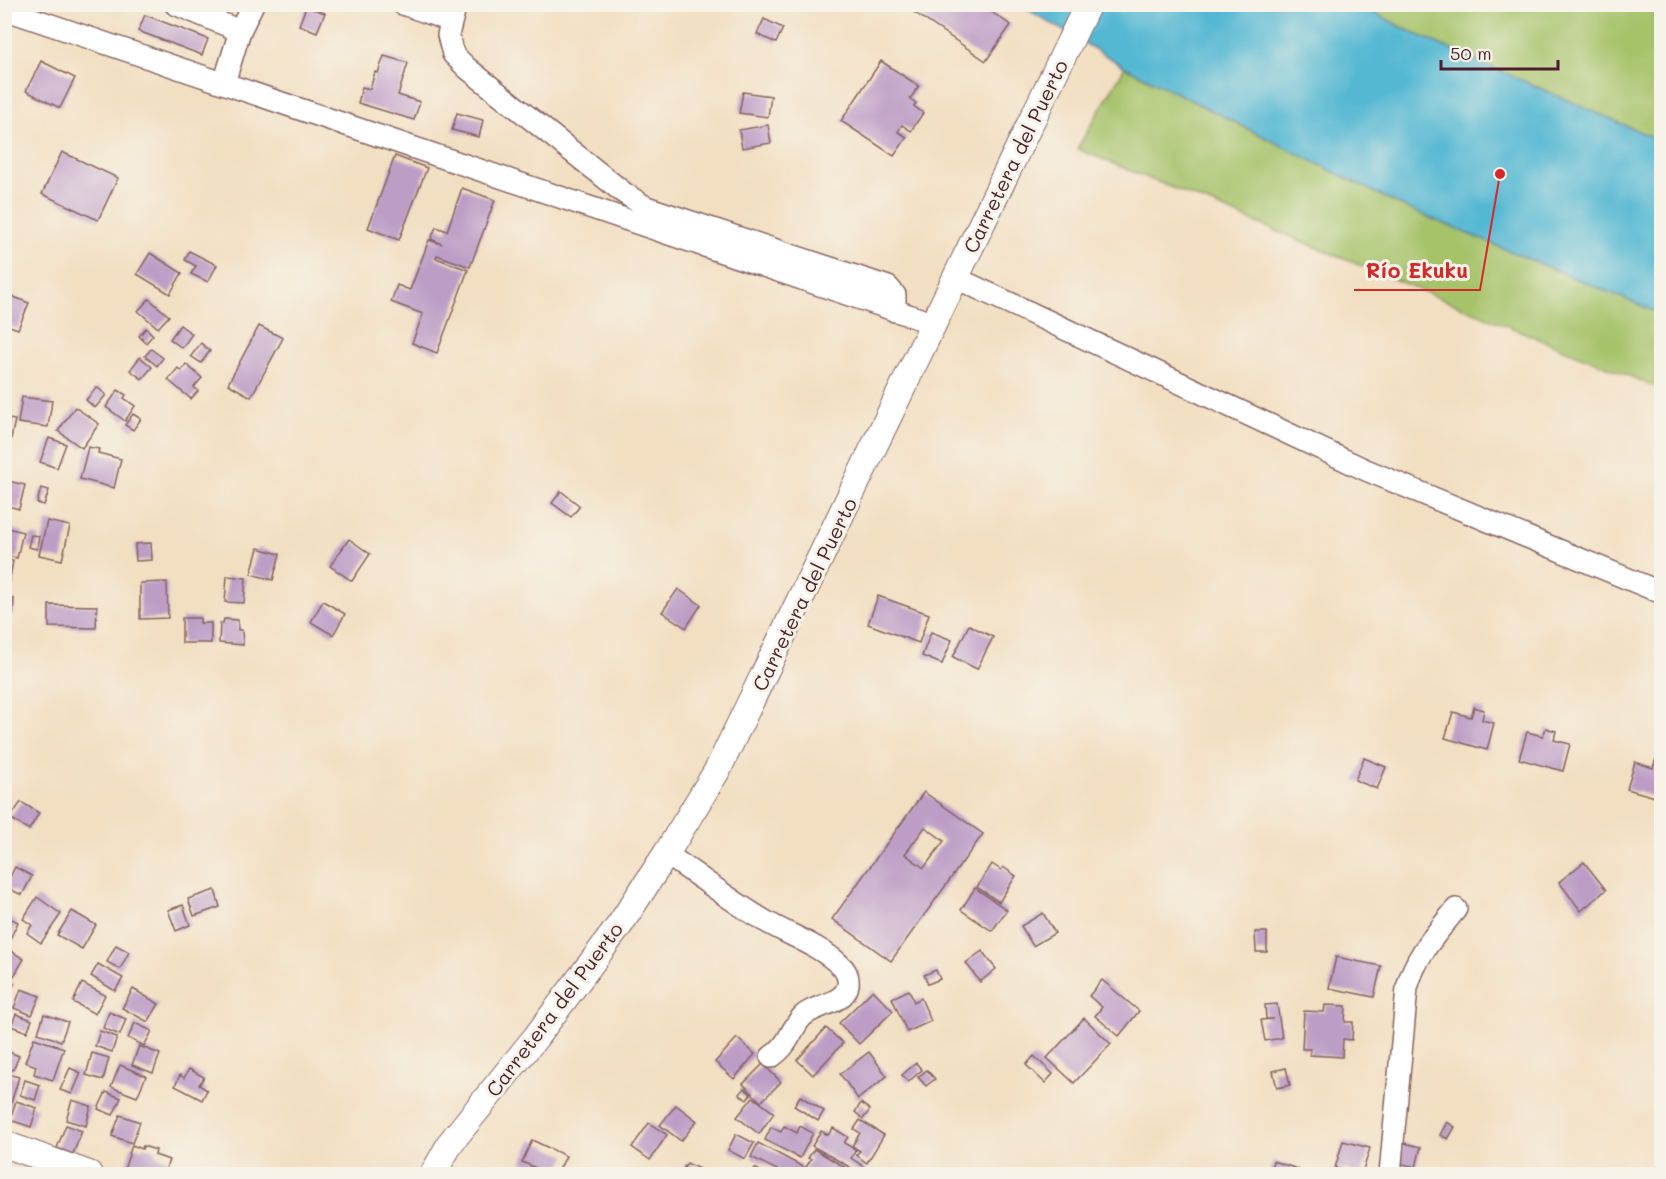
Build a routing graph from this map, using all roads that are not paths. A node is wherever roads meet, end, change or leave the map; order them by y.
1 (175, 4) edge
2 (253, 4) edge
3 (403, 4) edge
4 (1088, 4) edge
5 (4, 9) edge
6 (453, 13) edge
7 (240, 31) junction
8 (224, 83) junction
9 (956, 278) junction
10 (895, 311) junction
11 (935, 324) junction
12 (1662, 593) edge
13 (666, 854) junction
14 (1456, 909) dead end
15 (771, 1057) dead end
16 (451, 1142) junction
17 (4, 1144) edge
18 (89, 1174) edge
19 (416, 1174) edge
20 (433, 1174) edge
21 (1390, 1174) edge

1 - 7 street
2 - 7 street
3 - 6 street
4 - 9 main road, Carretera del Puerto
5 - 8 street
6 - 10 street
7 - 8 street
8 - 10 street
9 - 11 main road, Carretera del Puerto
9 - 12 street
10 - 11 street
11 - 13 main road, Carretera del Puerto
13 - 15 street
13 - 16 main road, Carretera del Puerto
14 - 21 street
16 - 19 main road, Carretera del Puerto
16 - 20 main road, Carretera del Puerto
17 - 18 main road

